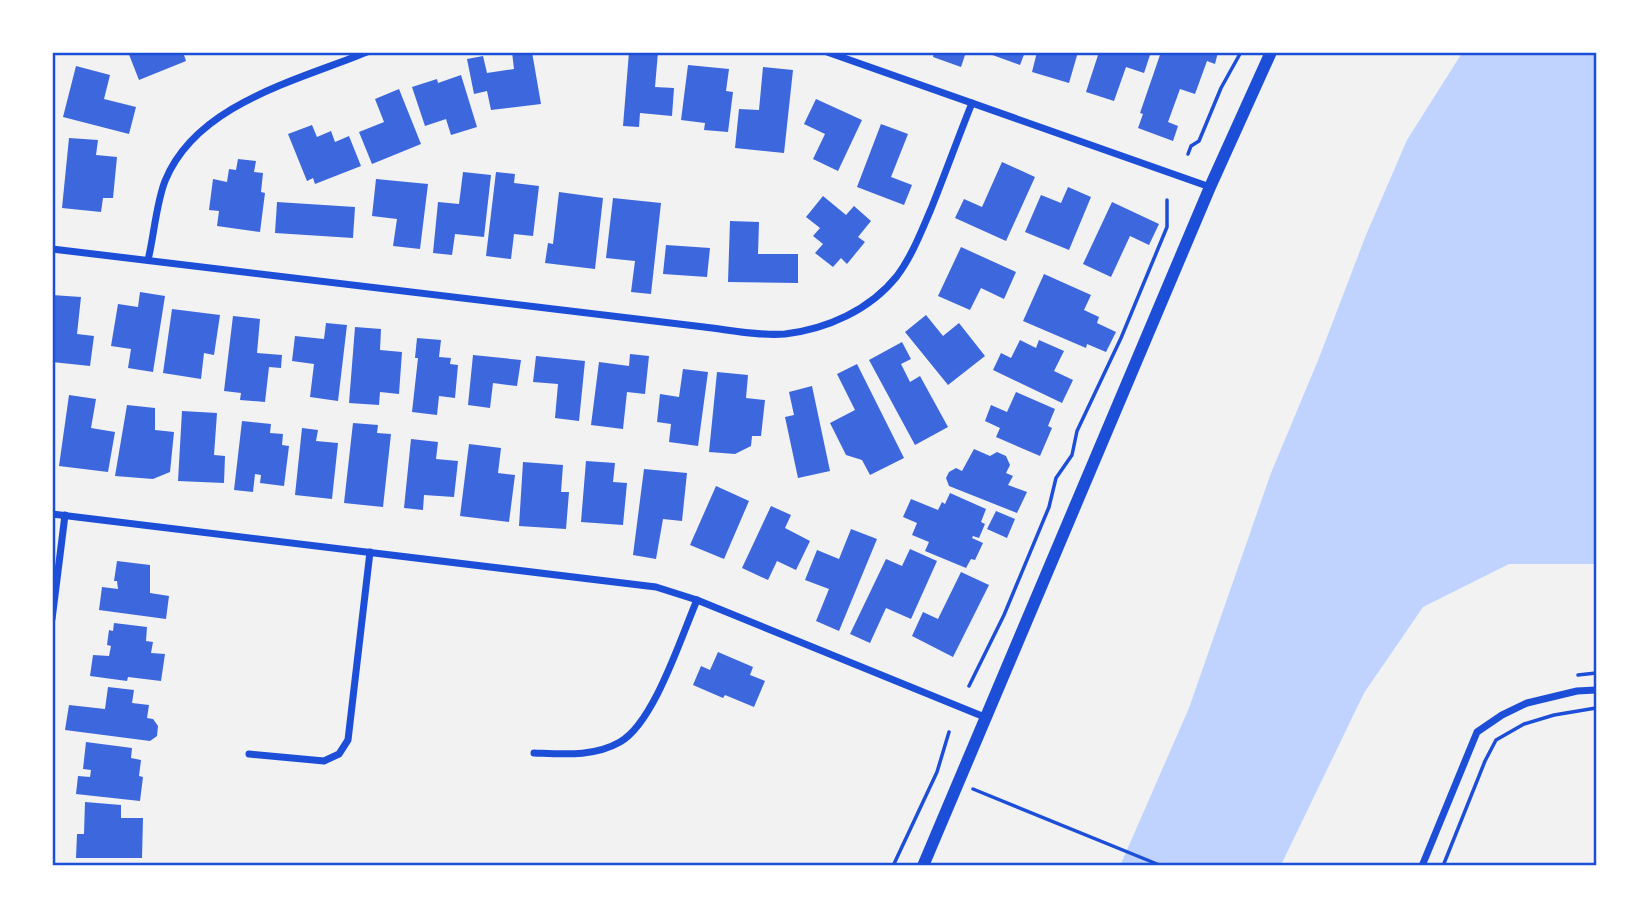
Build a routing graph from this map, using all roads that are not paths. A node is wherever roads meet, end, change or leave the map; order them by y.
1 (367, 52) edge
2 (827, 52) edge
3 (1271, 52) edge
4 (972, 103) junction
5 (1210, 187) junction
6 (52, 249) edge
7 (148, 260) junction
8 (52, 514) edge
9 (65, 515) junction
10 (370, 552) junction
11 (697, 600) junction
12 (52, 619) edge
13 (1597, 690) edge
14 (987, 718) junction
15 (534, 753) dead end
16 (249, 754) dead end
17 (923, 866) edge
18 (1422, 866) edge

1 - 7 street
2 - 4 street
3 - 5 street
4 - 5 street
4 - 7 street
5 - 14 street
6 - 7 street
8 - 9 street
9 - 10 street
9 - 12 street
10 - 11 street
10 - 16 street
11 - 14 street
11 - 15 street
13 - 18 street
14 - 17 street

